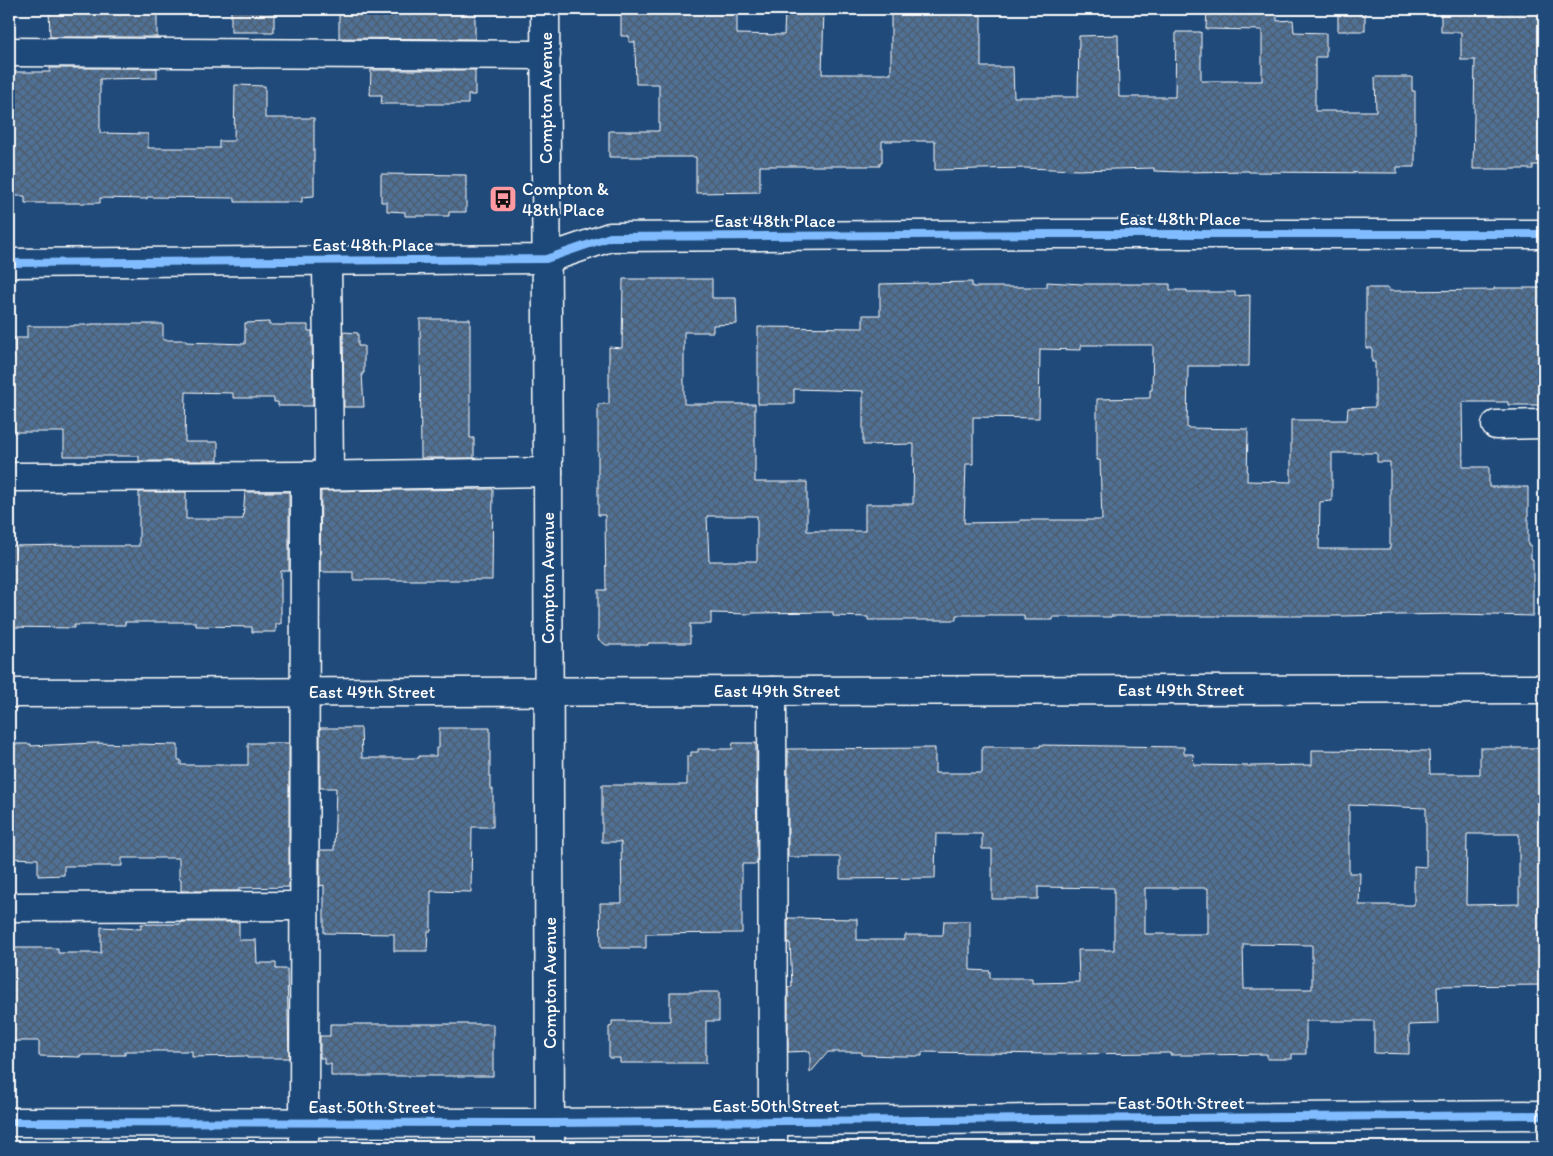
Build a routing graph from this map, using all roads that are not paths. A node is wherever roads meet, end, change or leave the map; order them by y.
1 (545, 9) edge
2 (9, 52) edge
3 (546, 55) junction
4 (1544, 234) edge
5 (546, 259) junction
6 (327, 260) junction
7 (9, 263) edge
8 (1544, 424) edge
9 (1496, 425) dead end
10 (548, 472) junction
11 (317, 475) junction
12 (9, 477) edge
13 (1544, 689) edge
14 (772, 691) junction
15 (304, 692) junction
16 (548, 692) junction
17 (9, 693) edge
18 (304, 906) junction
19 (9, 907) edge
20 (1544, 1115) edge
21 (9, 1122) edge
22 (773, 1134) edge
23 (304, 1135) edge
24 (550, 1135) edge

1 - 3 street, Compton Avenue
2 - 3 street
3 - 5 street, Compton Avenue
4 - 5 street, East 48th Place
5 - 6 street, East 48th Place
5 - 10 street, Compton Avenue
6 - 7 street, East 48th Place
6 - 11 street
8 - 9 street
10 - 11 street
10 - 16 street, Compton Avenue
11 - 12 street
11 - 15 street
13 - 14 street, East 49th Street
14 - 16 street, East 49th Street
14 - 22 street
15 - 16 street, East 49th Street
15 - 17 street, East 49th Street
15 - 18 street
16 - 24 street, Compton Avenue
18 - 19 street
18 - 23 street
20 - 22 street, East 50th Street
21 - 23 street, East 50th Street
22 - 24 street, East 50th Street
23 - 24 street, East 50th Street

